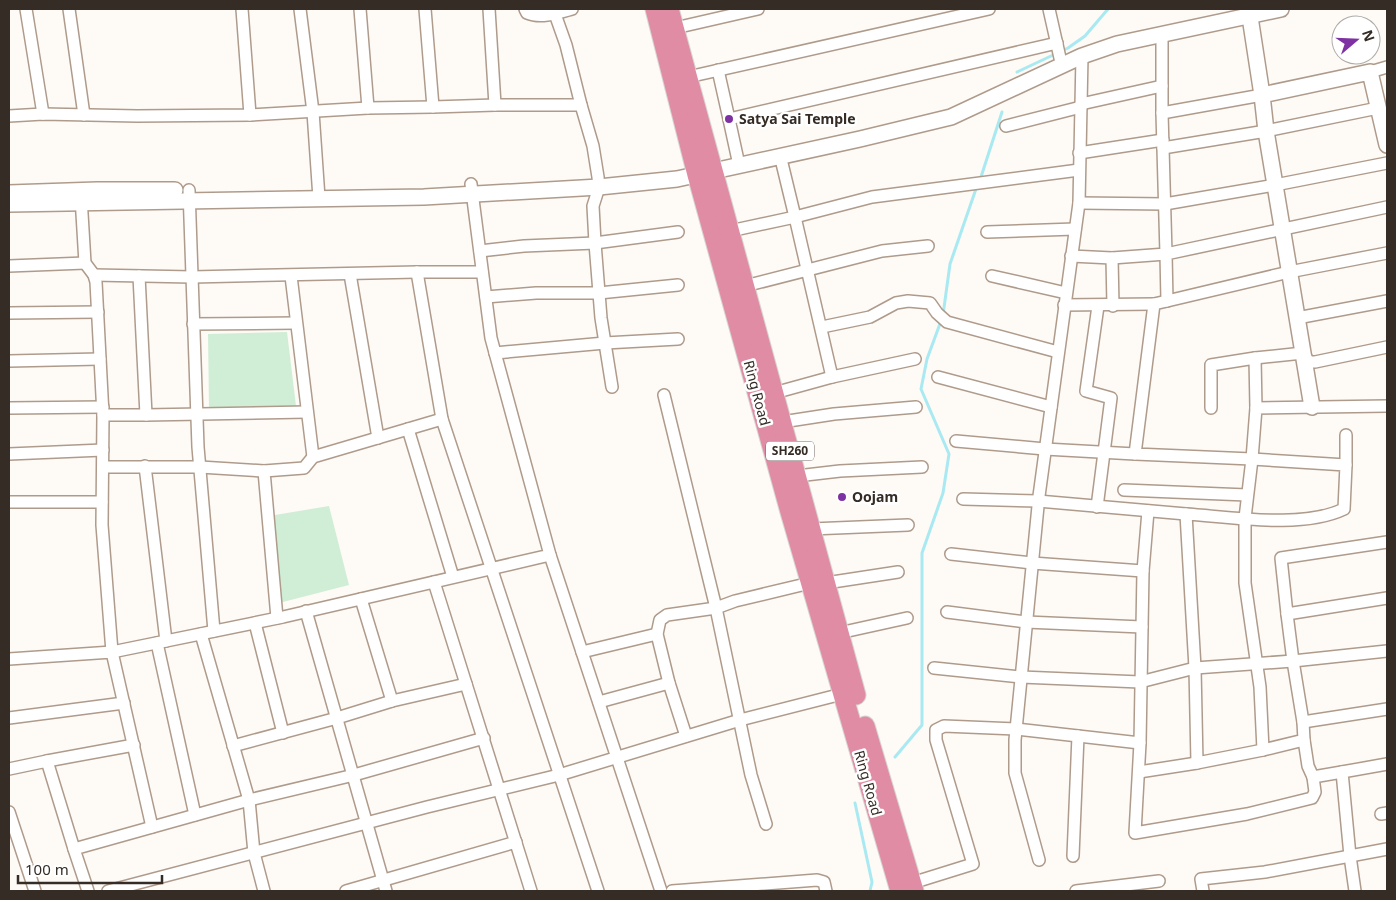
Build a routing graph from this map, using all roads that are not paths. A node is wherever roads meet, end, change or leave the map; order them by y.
1 (26, 9) edge
2 (69, 9) edge
3 (242, 9) edge
4 (300, 9) edge
5 (360, 9) edge
6 (425, 9) edge
7 (489, 9) edge
8 (525, 9) edge
9 (572, 9) edge
10 (655, 9) edge
11 (670, 9) edge
12 (758, 9) edge
13 (989, 9) edge
14 (1049, 9) edge
15 (1282, 9) edge
16 (1249, 13) edge
17 (556, 14) junction
18 (675, 28) junction
19 (1162, 36) junction
20 (1056, 43) junction
21 (1082, 56) junction
22 (1062, 62) junction
23 (1387, 68) edge
24 (718, 70) junction
25 (1370, 72) junction
26 (688, 77) junction
27 (1162, 86) junction
28 (1262, 95) junction
29 (495, 105) junction
30 (581, 105) junction
31 (1081, 106) junction
32 (433, 107) junction
33 (368, 108) junction
34 (1378, 108) junction
35 (313, 112) junction
36 (1162, 113) junction
37 (43, 114) junction
38 (84, 115) junction
39 (250, 115) junction
40 (9, 116) edge
41 (729, 119) junction
42 (1006, 126) dead end
43 (1266, 131) junction
44 (1163, 144) junction
45 (1387, 145) edge
46 (1080, 153) junction
47 (780, 155) junction
48 (738, 161) junction
49 (1387, 163) edge
50 (704, 168) junction
51 (1079, 170) junction
52 (598, 182) junction
53 (1276, 185) junction
54 (472, 189) junction
55 (9, 193) edge
56 (318, 193) junction
57 (189, 195) junction
58 (81, 197) junction
59 (1079, 203) junction
60 (9, 204) edge
61 (1165, 204) junction
62 (1387, 207) edge
63 (795, 216) junction
64 (1075, 229) junction
65 (1282, 230) junction
66 (730, 231) junction
67 (678, 232) dead end
68 (987, 232) dead end
69 (596, 243) junction
70 (928, 246) dead end
71 (480, 250) junction
72 (1387, 253) edge
73 (1166, 254) junction
74 (1071, 256) junction
75 (1112, 258) junction
76 (85, 263) junction
77 (9, 266) edge
78 (808, 270) junction
79 (417, 272) junction
80 (482, 272) junction
81 (1289, 272) junction
82 (350, 274) junction
83 (94, 275) junction
84 (140, 276) junction
85 (290, 276) junction
86 (992, 276) dead end
87 (192, 277) junction
88 (678, 285) dead end
89 (745, 286) junction
90 (599, 293) junction
91 (486, 297) junction
92 (1065, 299) junction
93 (1167, 301) junction
94 (1387, 301) edge
95 (1154, 304) junction
96 (1098, 306) junction
97 (1113, 306) junction
98 (98, 312) junction
99 (9, 313) edge
100 (1297, 318) junction
101 (296, 323) junction
102 (194, 324) junction
103 (822, 327) junction
104 (678, 339) dead end
105 (605, 343) junction
106 (1387, 347) edge
107 (1058, 352) junction
108 (495, 353) junction
109 (1303, 353) junction
110 (1255, 358) junction
111 (100, 359) junction
112 (915, 359) dead end
113 (9, 361) edge
114 (832, 377) junction
115 (938, 377) dead end
116 (612, 386) dead end
117 (774, 393) junction
118 (664, 395) dead end
119 (1387, 406) edge
120 (916, 407) dead end
121 (1051, 407) junction
122 (1312, 407) junction
123 (9, 408) edge
124 (1211, 408) dead end
125 (1256, 408) junction
126 (103, 411) junction
127 (307, 412) junction
128 (146, 415) junction
129 (197, 415) junction
130 (442, 419) junction
131 (782, 422) junction
132 (408, 429) junction
133 (1346, 435) dead end
134 (378, 438) junction
135 (956, 441) dead end
136 (1045, 449) junction
137 (103, 450) junction
138 (1104, 452) junction
139 (9, 454) edge
140 (1135, 454) junction
141 (313, 457) junction
142 (1252, 459) junction
143 (1346, 465) junction
144 (145, 466) junction
145 (103, 467) junction
146 (922, 467) dead end
147 (200, 468) junction
148 (264, 471) junction
149 (796, 476) junction
150 (1124, 490) dead end
151 (1248, 495) junction
152 (963, 499) dead end
153 (1038, 501) junction
154 (9, 502) edge
155 (102, 502) junction
156 (1097, 507) junction
157 (1148, 511) junction
158 (1186, 514) junction
159 (1245, 518) junction
160 (908, 525) dead end
161 (811, 529) junction
162 (1387, 542) edge
163 (951, 554) dead end
164 (550, 555) junction
165 (1032, 563) junction
166 (491, 569) junction
167 (1143, 571) junction
168 (898, 572) dead end
169 (453, 578) junction
170 (434, 582) junction
171 (818, 583) junction
172 (1387, 598) edge
173 (362, 599) junction
174 (716, 608) junction
175 (306, 612) junction
176 (947, 612) dead end
177 (1287, 614) junction
178 (276, 618) junction
179 (906, 618) dead end
180 (1026, 622) junction
181 (255, 623) junction
182 (1142, 627) junction
183 (214, 631) junction
184 (839, 633) junction
185 (201, 634) junction
186 (657, 634) junction
187 (162, 642) junction
188 (1387, 651) edge
189 (112, 652) junction
190 (582, 652) junction
191 (9, 659) edge
192 (1293, 660) junction
193 (1257, 664) junction
194 (934, 668) dead end
195 (1195, 668) junction
196 (843, 674) junction
197 (1022, 677) junction
198 (1140, 682) junction
199 (669, 683) junction
200 (466, 684) junction
201 (842, 694) junction
202 (392, 701) junction
203 (599, 702) junction
204 (124, 704) junction
205 (1387, 709) edge
206 (9, 718) edge
207 (337, 718) junction
208 (740, 720) junction
209 (1303, 722) junction
210 (1016, 729) junction
211 (282, 733) junction
212 (686, 736) junction
213 (1078, 736) junction
214 (484, 738) junction
215 (1304, 740) junction
216 (1140, 743) junction
217 (134, 745) junction
218 (233, 746) junction
219 (1263, 750) junction
220 (616, 757) junction
221 (47, 761) junction
222 (1197, 763) junction
223 (1387, 764) edge
224 (9, 769) edge
225 (1138, 772) junction
226 (1342, 772) junction
227 (354, 775) junction
228 (559, 775) junction
229 (1313, 777) junction
230 (499, 788) junction
231 (249, 800) junction
232 (9, 812) edge
233 (195, 815) junction
234 (367, 824) junction
235 (766, 824) dead end
236 (152, 827) junction
237 (516, 842) junction
238 (74, 849) junction
239 (1387, 849) edge
240 (254, 853) junction
241 (1073, 856) dead end
242 (1350, 856) junction
243 (1040, 860) dead end
244 (1159, 881) dead end
245 (385, 886) edge
246 (909, 889) edge
247 (36, 891) edge
248 (88, 891) edge
249 (108, 891) edge
250 (264, 891) edge
251 (346, 891) edge
252 (531, 891) edge
253 (598, 891) edge
254 (660, 891) edge
255 (672, 891) edge
256 (826, 891) edge
257 (1076, 891) edge
258 (1203, 891) edge
259 (1355, 891) edge

1 - 37 street
2 - 38 street
3 - 39 street
4 - 35 street
5 - 33 street
6 - 32 street
7 - 29 street
8 - 17 street
9 - 17 street
10 - 50 highway, Ring Road / SH260
11 - 18 highway, Ring Road / SH260
12 - 18 street
13 - 24 street
14 - 20 street
15 - 16 street
16 - 19 street
16 - 22 street
16 - 28 street
17 - 30 street
18 - 26 highway, Ring Road / SH260
19 - 21 street
19 - 27 street
20 - 22 street
20 - 41 street
21 - 22 street
21 - 31 street
22 - 47 street
22 - 48 street
23 - 25 street
24 - 26 street
24 - 41 street
25 - 28 street
25 - 34 street
26 - 50 highway, Ring Road / SH260
27 - 31 street
27 - 36 street
28 - 36 street
28 - 43 street
29 - 30 street
29 - 32 street
30 - 52 street
31 - 42 street
31 - 46 street
32 - 33 street
33 - 35 street
34 - 43 street
34 - 45 street
35 - 39 street
35 - 56 street
36 - 44 street
37 - 38 street
37 - 40 street
38 - 39 street
41 - 48 street
43 - 44 street
43 - 53 street
44 - 46 street
44 - 61 street
46 - 51 street
47 - 48 street
47 - 63 street
48 - 50 street
49 - 53 street
50 - 52 street
50 - 66 highway, Ring Road / SH260
50 - 171 highway, Ring Road / SH260
51 - 59 street
51 - 63 street
52 - 54 street
52 - 69 street
53 - 61 street
53 - 65 street
54 - 56 street
54 - 71 street
55 - 58 street
56 - 57 street
57 - 58 street
57 - 87 street
58 - 60 street
58 - 76 street
59 - 61 street
59 - 64 street
61 - 73 street
62 - 65 street
63 - 66 street
63 - 78 street
64 - 68 street
64 - 74 street
65 - 73 street
65 - 81 street
66 - 89 highway, Ring Road / SH260
67 - 69 street
69 - 71 street
69 - 90 street
70 - 78 street
71 - 80 street
72 - 81 street
73 - 75 street
73 - 93 street
74 - 75 street
74 - 92 street
75 - 97 street
76 - 77 street
76 - 83 street
78 - 89 street
78 - 103 street
79 - 80 street
79 - 82 street
79 - 130 street
80 - 91 street
81 - 93 street
81 - 100 street
82 - 85 street
82 - 134 street
83 - 84 street
83 - 98 street
84 - 87 street
84 - 128 street
85 - 87 street
85 - 101 street
86 - 92 street
87 - 102 street
88 - 90 street
89 - 117 highway, Ring Road / SH260
90 - 91 street
90 - 105 street
91 - 108 street
92 - 96 street
92 - 107 street
93 - 95 street
94 - 100 street
95 - 97 street
95 - 140 street
96 - 97 street
96 - 138 street
98 - 99 street
98 - 111 street
100 - 109 street
101 - 102 street
101 - 127 street
102 - 129 street
103 - 107 street
103 - 114 street
104 - 105 street
105 - 108 street
105 - 116 street
106 - 109 street
107 - 121 street
108 - 164 street
109 - 110 street
109 - 122 street
110 - 124 street
110 - 125 street
111 - 113 street
111 - 126 street
112 - 114 street
114 - 117 street
115 - 121 street
117 - 131 highway, Ring Road / SH260
118 - 174 street
119 - 122 street
120 - 131 street
121 - 136 street
122 - 125 street
123 - 126 street
125 - 142 street
126 - 128 street
126 - 137 street
127 - 129 street
127 - 141 street
128 - 129 street
129 - 147 street
130 - 132 street
130 - 166 street
131 - 149 highway, Ring Road / SH260
132 - 134 street
132 - 169 street
133 - 143 street
134 - 141 street
135 - 136 street
136 - 138 street
136 - 153 street
137 - 139 street
137 - 145 street
138 - 140 street
138 - 156 street
140 - 142 street
141 - 148 street
142 - 143 street
142 - 151 street
143 - 159 street
144 - 145 street
144 - 147 street
144 - 187 street
145 - 155 street
146 - 149 street
147 - 148 street
147 - 183 street
148 - 178 street
149 - 161 highway, Ring Road / SH260
150 - 151 street
151 - 159 street
152 - 153 street
153 - 156 street
153 - 165 street
154 - 155 street
155 - 189 street
156 - 157 street
157 - 158 street
157 - 167 street
158 - 159 street
158 - 195 street
159 - 193 street
160 - 161 street
161 - 171 highway, Ring Road / SH260
162 - 177 street
163 - 165 street
164 - 166 street
164 - 190 street
165 - 167 street
165 - 180 street
166 - 169 street
166 - 228 street
167 - 182 street
168 - 171 street
169 - 170 street
170 - 173 street
170 - 200 street
171 - 174 street
171 - 184 highway, Ring Road / SH260
171 - 196 highway, Ring Road / SH260
172 - 177 street
173 - 175 street
173 - 202 street
174 - 186 street
174 - 208 street
175 - 178 street
175 - 207 street
176 - 180 street
177 - 192 street
178 - 181 street
179 - 184 street
180 - 182 street
180 - 197 street
181 - 183 street
181 - 211 street
182 - 198 street
183 - 185 street
184 - 196 highway, Ring Road / SH260
185 - 187 street
185 - 218 street
186 - 190 street
186 - 199 street
187 - 189 street
187 - 233 street
188 - 192 street
189 - 191 street
189 - 204 street
190 - 203 street
192 - 193 street
192 - 209 street
193 - 195 street
193 - 219 street
194 - 197 street
195 - 198 street
195 - 222 street
196 - 201 highway, Ring Road / SH260
196 - 246 highway, Ring Road / SH260
197 - 198 street
197 - 210 street
198 - 216 street
199 - 203 street
199 - 212 street
200 - 202 street
200 - 214 street
201 - 208 street
201 - 246 highway, Ring Road / SH260
202 - 207 street
203 - 220 street
204 - 206 street
204 - 217 street
205 - 209 street
207 - 211 street
207 - 227 street
208 - 212 street
208 - 235 street
209 - 215 street
210 - 213 street
210 - 243 street
210 - 246 street
211 - 218 street
212 - 220 street
213 - 216 street
213 - 241 street
214 - 227 street
214 - 230 street
215 - 219 street
215 - 229 street
216 - 225 street
217 - 221 street
217 - 236 street
218 - 231 street
219 - 222 street
220 - 228 street
220 - 254 street
221 - 224 street
221 - 238 street
222 - 225 street
223 - 226 street
225 - 229 street
226 - 229 street
226 - 242 street
227 - 231 street
227 - 234 street
228 - 230 street
228 - 253 street
230 - 234 street
230 - 237 street
231 - 233 street
231 - 240 street
232 - 247 street
233 - 236 street
234 - 240 street
234 - 245 street
236 - 238 street
237 - 245 street
237 - 252 street
238 - 248 street
239 - 242 street
240 - 249 street
240 - 250 street
242 - 258 street
242 - 259 street
244 - 257 street
245 - 251 street
255 - 256 street

